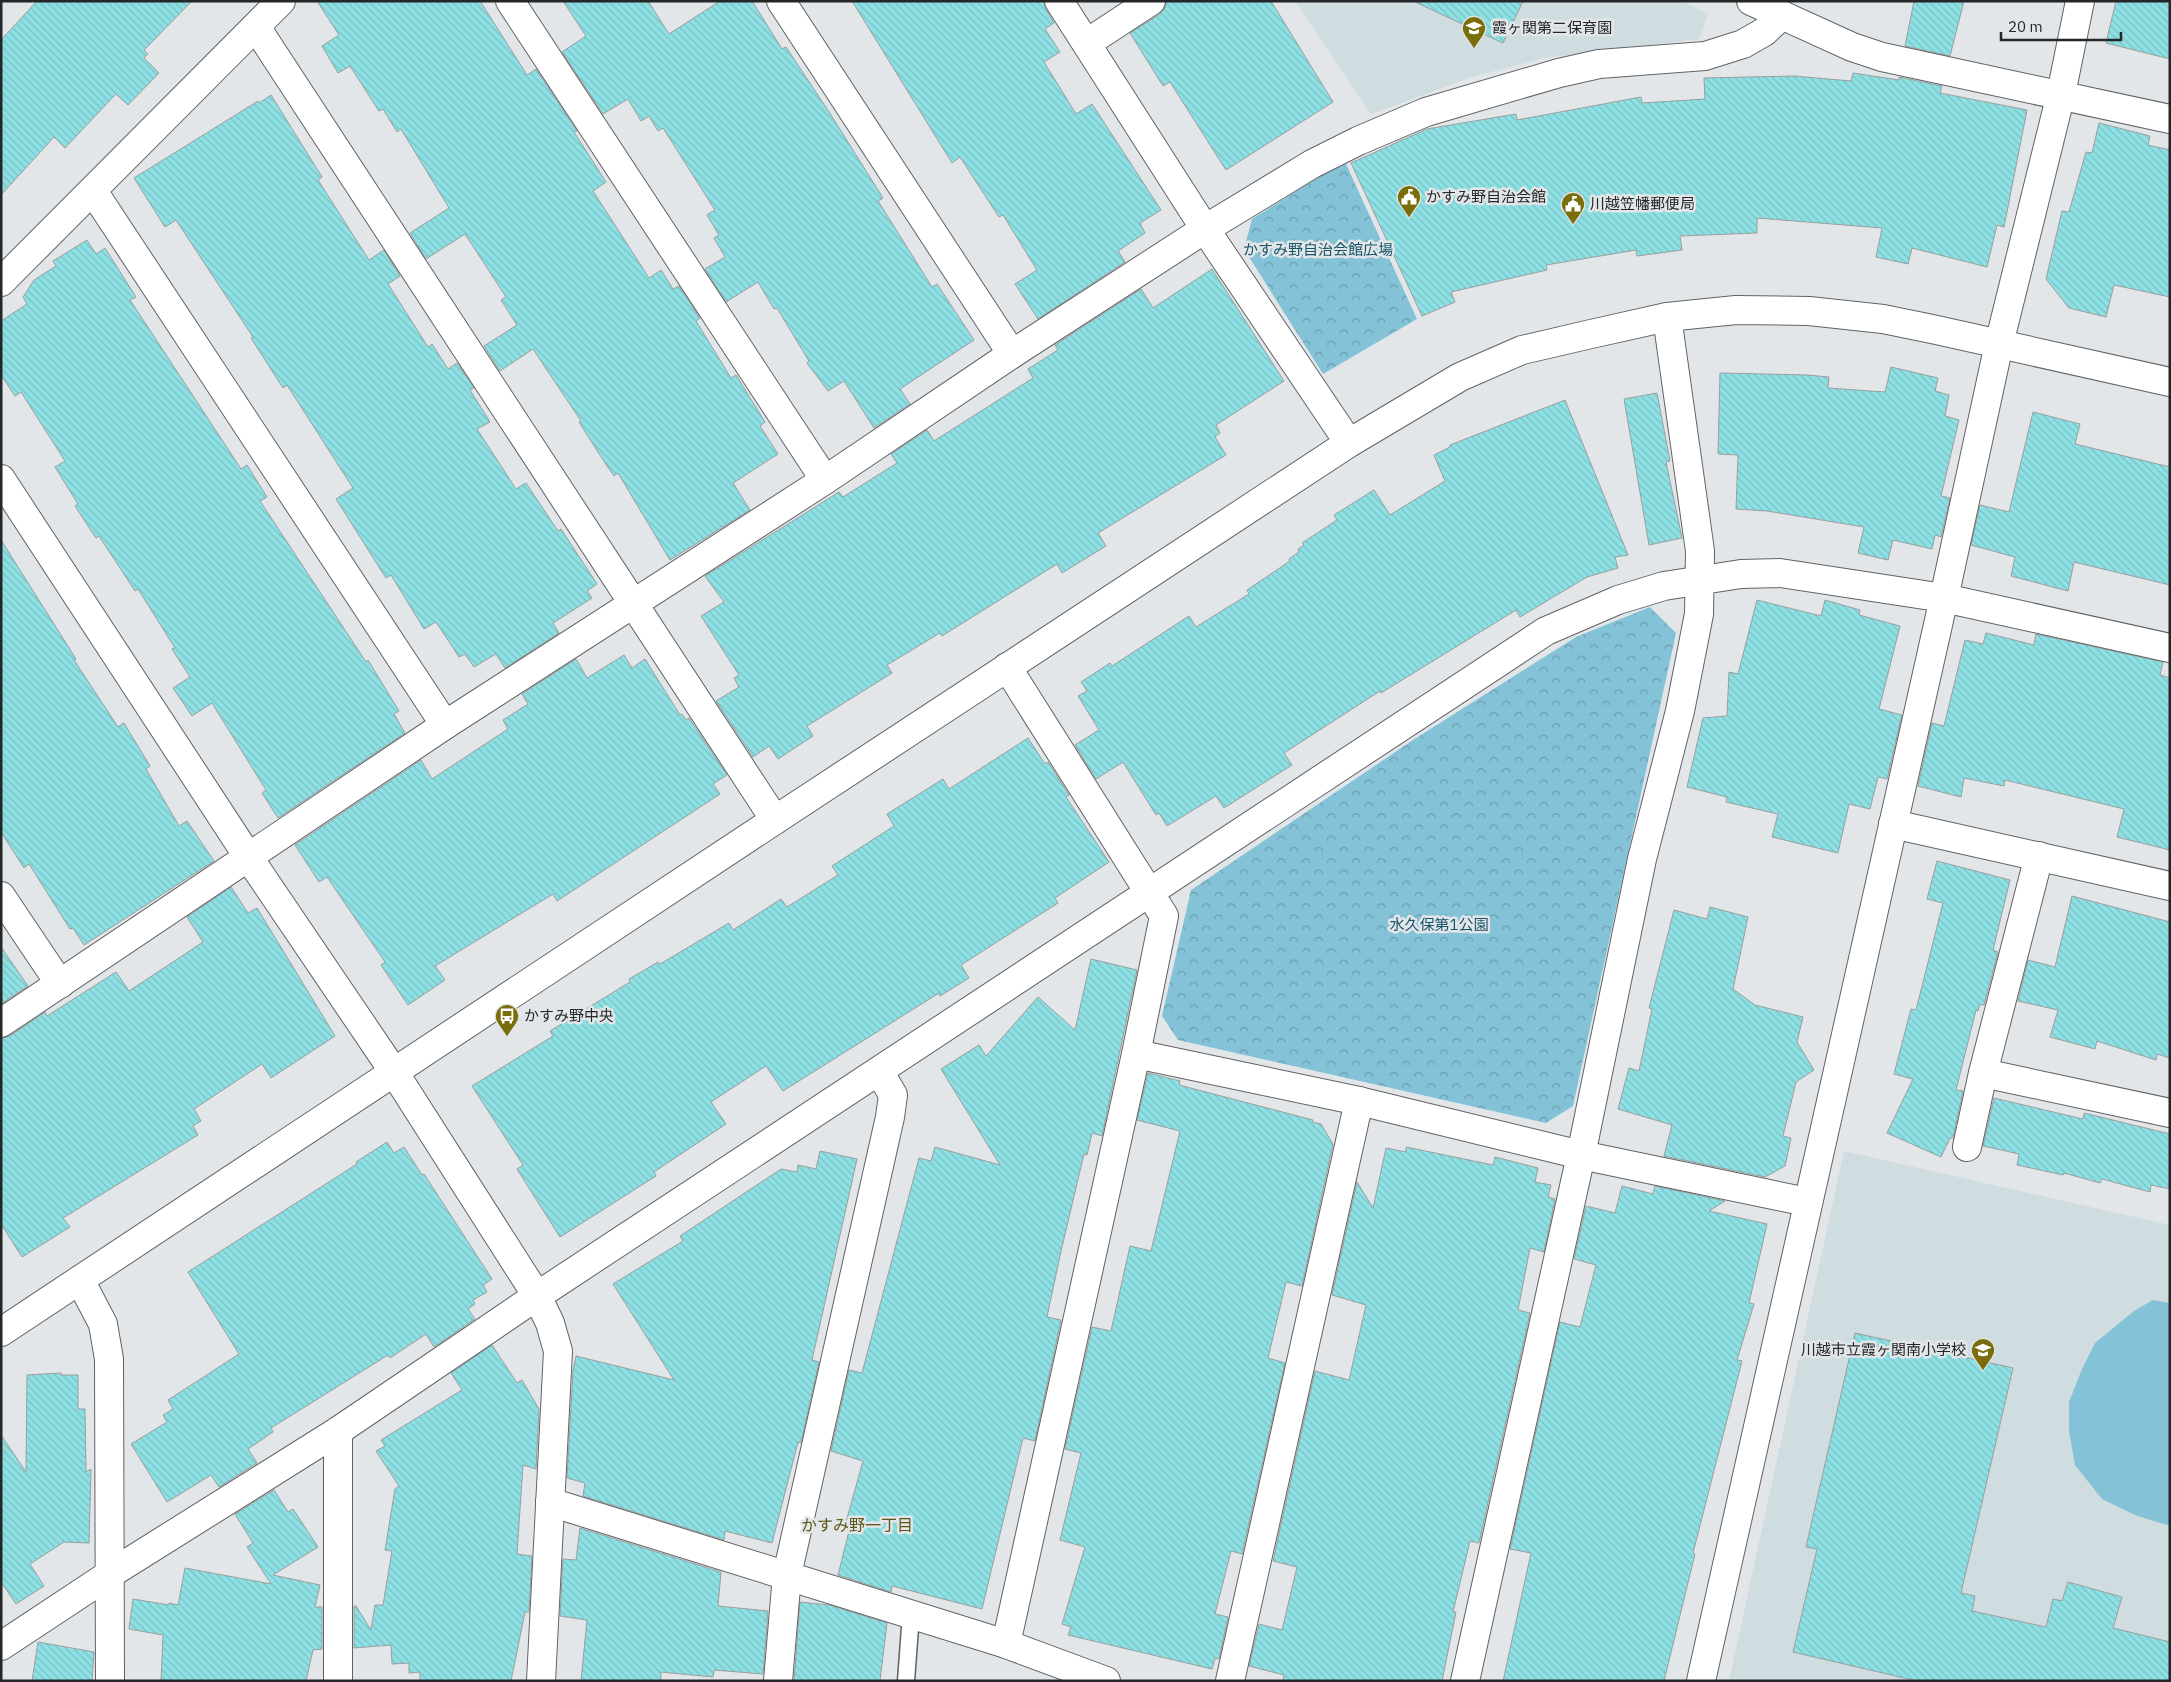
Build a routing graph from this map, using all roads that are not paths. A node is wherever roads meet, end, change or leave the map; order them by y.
1 (281, 1) edge
2 (510, 1) edge
3 (781, 1) edge
4 (1059, 1) edge
5 (1151, 1) edge
6 (1751, 1) edge
7 (2080, 1) edge
8 (1782, 15) junction
9 (256, 27) junction
10 (1087, 43) junction
11 (2061, 94) junction
12 (2170, 118) edge
13 (93, 192) junction
14 (1205, 229) junction
15 (1, 282) edge
16 (1667, 317) junction
17 (1999, 344) junction
18 (1012, 354) junction
19 (2170, 382) edge
20 (1349, 443) junction
21 (1, 478) edge
22 (825, 480) junction
23 (1699, 581) junction
24 (1944, 598) junction
25 (635, 604) junction
26 (2170, 648) edge
27 (1007, 667) junction
28 (445, 725) junction
29 (775, 820) junction
30 (1893, 824) junction
31 (2039, 856) junction
32 (249, 858) junction
33 (2170, 886) edge
34 (1149, 892) junction
35 (1, 896) edge
36 (60, 984) junction
37 (1, 1023) edge
38 (1136, 1054) junction
39 (879, 1071) junction
40 (394, 1072) junction
41 (1983, 1073) junction
42 (1359, 1101) junction
43 (2170, 1114) edge
44 (1967, 1147) dead end
45 (1581, 1155) junction
46 (1807, 1202) junction
47 (80, 1280) junction
48 (537, 1296) junction
49 (4, 1326) edge
50 (338, 1431) junction
51 (550, 1502) junction
52 (110, 1574) junction
53 (788, 1575) junction
54 (911, 1614) junction
55 (1006, 1644) junction
56 (1, 1646) edge
57 (1066, 1674) edge
58 (110, 1681) edge
59 (338, 1681) edge
60 (541, 1681) edge
61 (778, 1681) edge
62 (906, 1681) edge
63 (1106, 1681) edge
64 (1230, 1681) edge
65 (1465, 1681) edge
66 (1701, 1681) edge

1 - 9 street
2 - 22 street
3 - 18 street
4 - 10 street
5 - 10 street
6 - 8 street
7 - 11 street
8 - 11 street
8 - 14 street
9 - 13 street
9 - 25 street
10 - 14 street
11 - 12 street
11 - 17 street
13 - 15 street
13 - 28 street
14 - 18 street
14 - 20 street
16 - 17 street
16 - 20 street
16 - 23 street
17 - 19 street
17 - 24 street
18 - 22 street
20 - 27 street
21 - 32 street
22 - 25 street
23 - 24 street
23 - 34 street
23 - 45 street
24 - 26 street
24 - 30 street
25 - 28 street
25 - 29 street
27 - 29 street
27 - 34 street
28 - 32 street
29 - 40 street
30 - 31 street
30 - 46 street
31 - 33 street
31 - 41 street
32 - 36 street
32 - 40 street
34 - 38 street
34 - 39 street
35 - 36 street
36 - 37 street
38 - 42 street
38 - 55 street
39 - 48 street
39 - 53 street
40 - 47 street
40 - 48 street
41 - 43 street
41 - 44 street
42 - 45 street
42 - 64 street
45 - 46 street
45 - 65 street
46 - 66 street
47 - 49 street
47 - 52 street
48 - 50 street
48 - 51 street
50 - 52 street
50 - 59 street
51 - 53 street
51 - 60 street
52 - 56 street
52 - 58 street
53 - 54 street
53 - 61 street
54 - 55 street
54 - 62 lane
55 - 57 street
57 - 63 street

